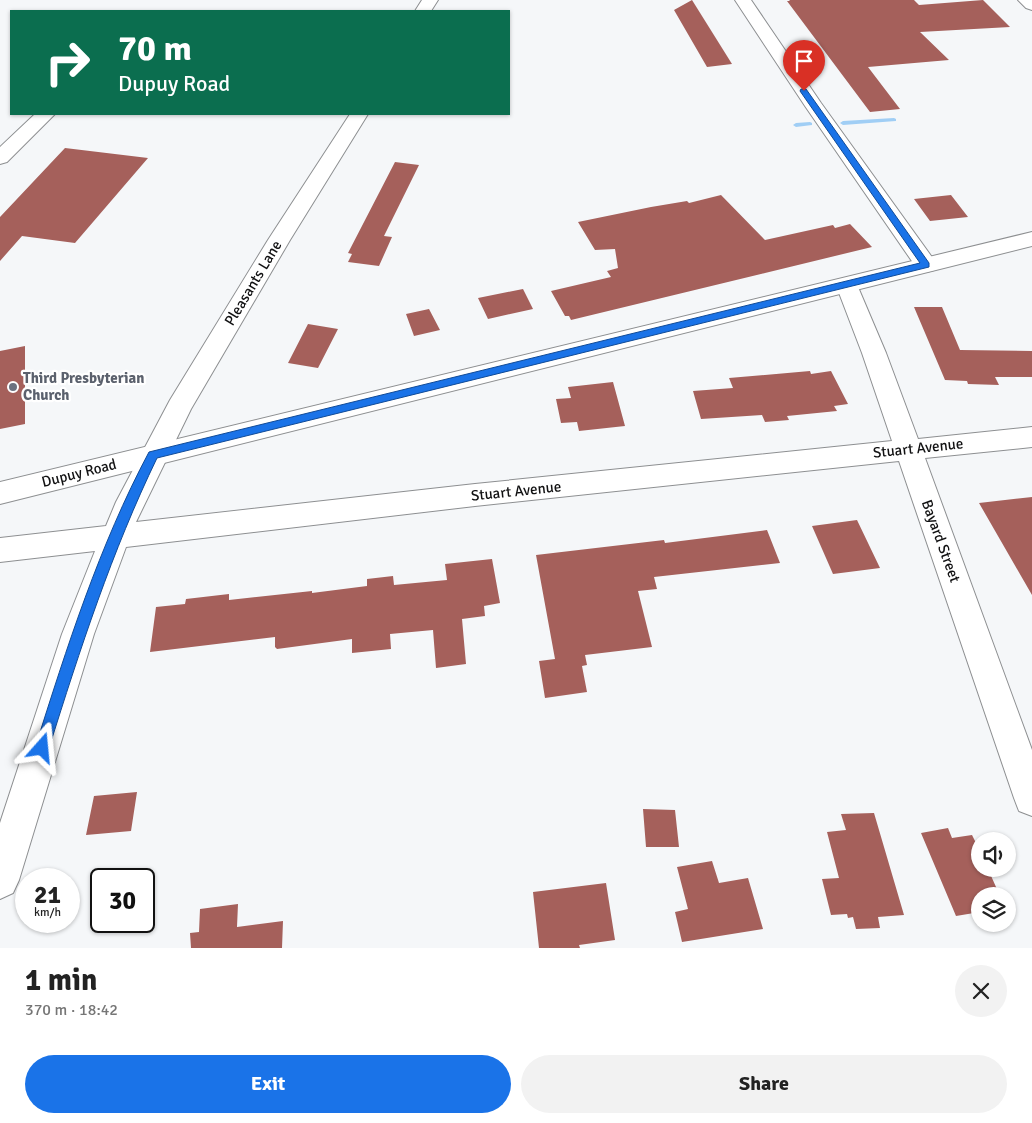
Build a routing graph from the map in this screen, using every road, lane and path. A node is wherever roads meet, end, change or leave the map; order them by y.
1 (743, 0) edge
2 (1026, 0) edge
3 (1032, 5) edge
4 (45, 115) edge
5 (358, 115) edge
6 (0, 158) edge
7 (1032, 239) edge
8 (926, 265) junction
9 (847, 284) junction
10 (1032, 437) edge
11 (908, 449) junction
12 (153, 455) junction
13 (0, 493) edge
14 (115, 536) junction
15 (0, 550) edge
16 (1032, 798) edge
17 (0, 880) edge

1 - 8 street
2 - 3 street
4 - 6 street
5 - 12 street, Pleasants Lane
7 - 8 street, Dupuy Road
8 - 9 street, Dupuy Road
9 - 11 street, Bayard Street
9 - 12 street, Dupuy Road
10 - 11 street, Stuart Avenue
11 - 14 street, Stuart Avenue
11 - 16 street, Bayard Street
12 - 13 street, Dupuy Road
12 - 14 street, Pleasants Lane
14 - 15 street, Stuart Avenue
14 - 17 street, Pleasants Lane

